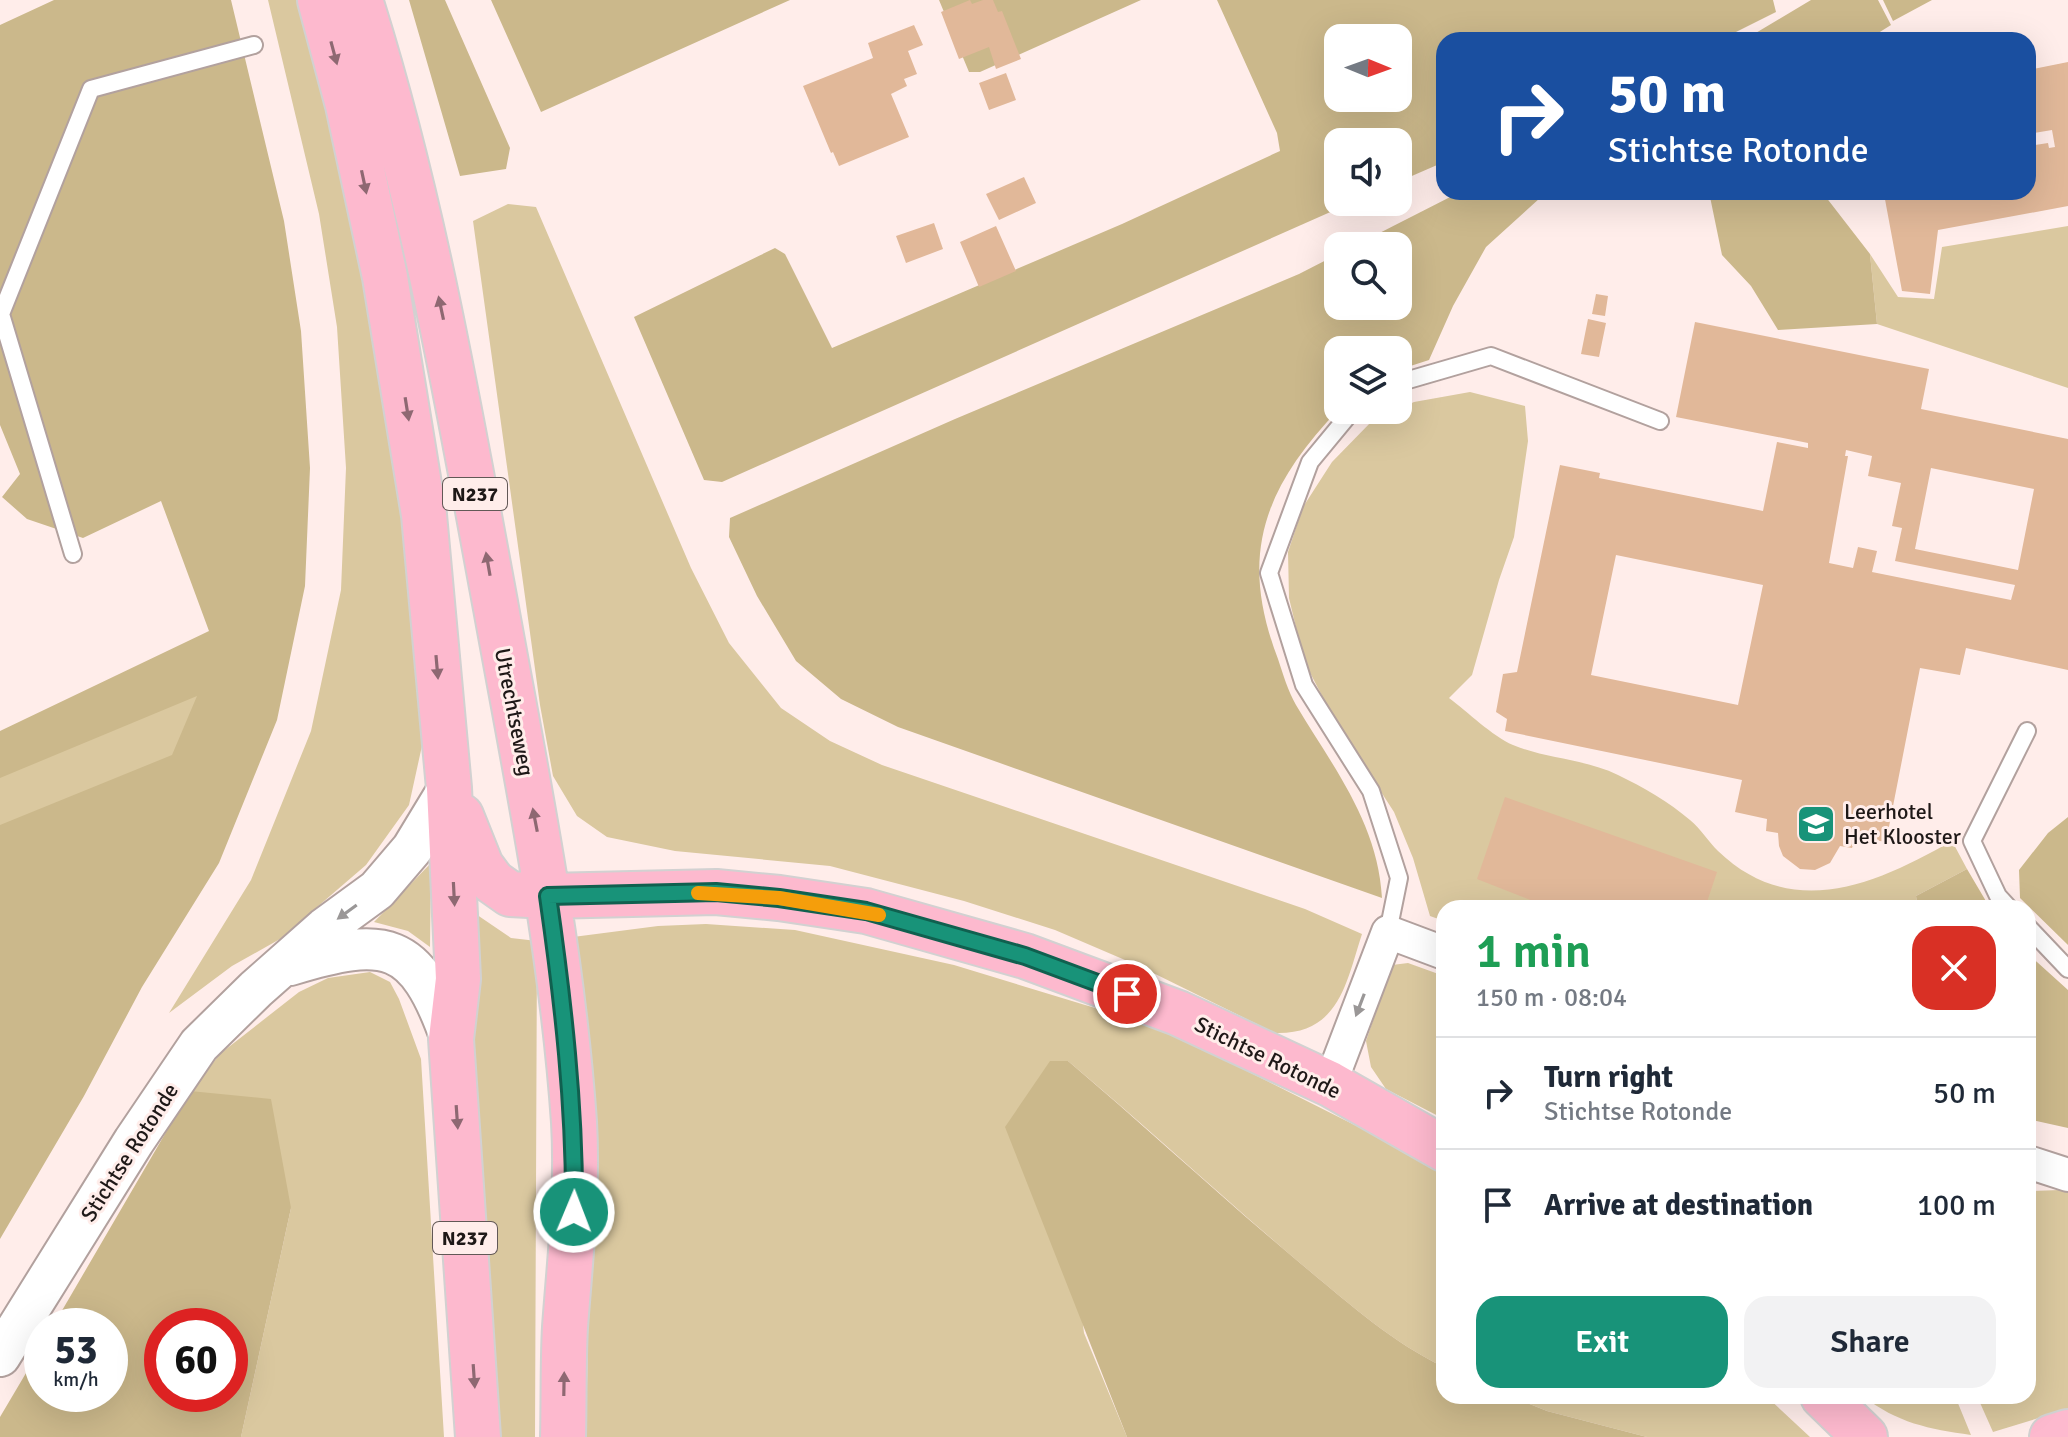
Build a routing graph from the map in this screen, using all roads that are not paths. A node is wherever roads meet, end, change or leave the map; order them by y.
1 (320, 0) edge
2 (360, 0) edge
3 (254, 45) dead end
4 (1412, 379) edge
5 (1660, 421) dead end
6 (1341, 424) edge
7 (73, 554) dead end
8 (2027, 731) dead end
9 (449, 788) junction
10 (548, 896) junction
11 (2002, 900) edge
12 (1388, 932) junction
13 (2036, 935) edge
14 (1436, 950) edge
15 (282, 968) junction
16 (2068, 969) edge
17 (451, 1039) junction
18 (1330, 1084) junction
19 (1436, 1144) edge
20 (2036, 1165) edge
21 (2068, 1175) edge
22 (0, 1356) edge
23 (1831, 1404) edge
24 (2068, 1432) edge
25 (478, 1437) edge
26 (563, 1437) edge
27 (1865, 1437) edge
28 (2052, 1437) edge

1 -> 9 main road, N237
10 -> 2 main road, Utrechtseweg / N237
3 - 7 lane
4 - 5 lane
6 - 12 lane
8 - 11 lane
9 - 10 main road, Stichtse Rotonde
9 -> 15 street, Stichtse Rotonde
9 -> 17 main road, N237
10 - 18 main road, Stichtse Rotonde
26 -> 10 main road, Utrechtseweg / N237
12 - 14 street
12 -> 18 street
13 - 16 lane
15 - 17 street, Stichtse Rotonde
15 - 22 street, Stichtse Rotonde
17 -> 25 main road, N237
18 - 19 main road, Stichtse Rotonde
20 - 21 street
23 - 27 main road
24 - 28 main road

